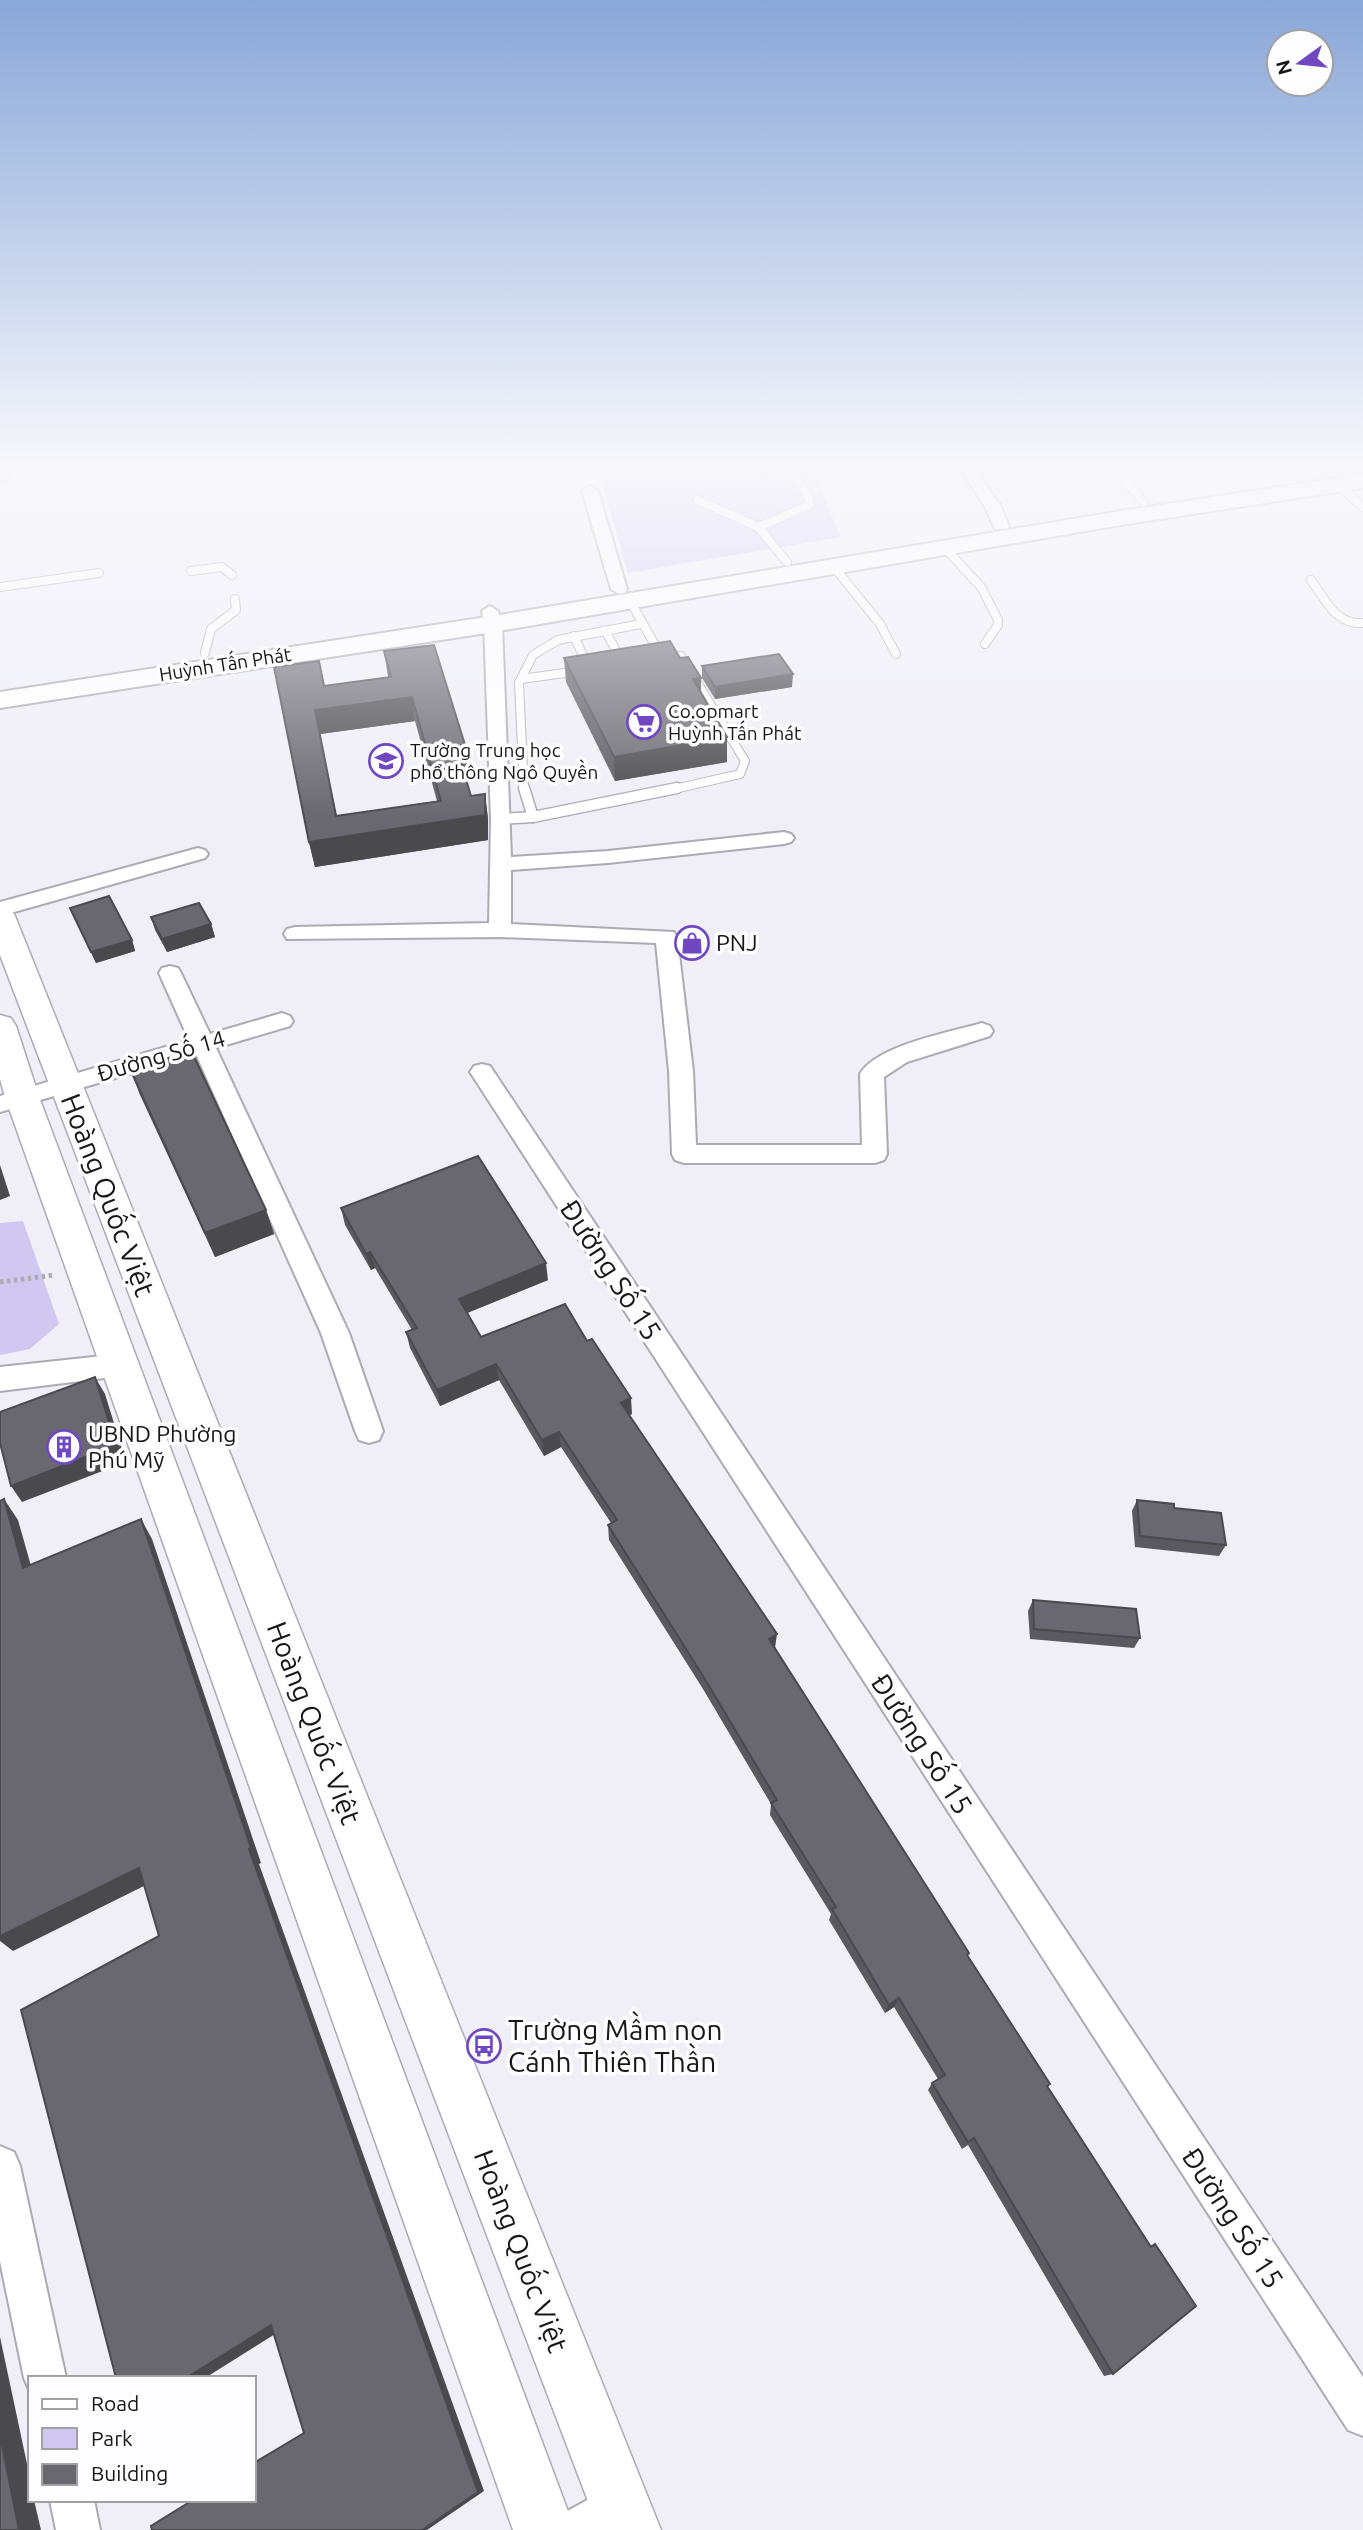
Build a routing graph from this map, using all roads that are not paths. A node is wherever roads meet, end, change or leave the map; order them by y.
1 (42, 581) edge
2 (619, 581) edge
3 (693, 581) edge
4 (728, 581) edge
5 (845, 581) edge
6 (975, 581) edge
7 (1312, 581) edge
8 (0, 587) edge
9 (624, 595) junction
10 (235, 599) dead end
11 (576, 610) junction
12 (492, 617) junction
13 (1363, 622) edge
14 (641, 624) junction
15 (605, 630) junction
16 (587, 634) junction
17 (574, 636) junction
18 (985, 644) dead end
19 (205, 653) junction
20 (897, 654) dead end
21 (663, 659) junction
22 (650, 661) edge
23 (636, 663) edge
24 (620, 665) joint
25 (594, 669) joint
26 (521, 679) junction
27 (0, 685) edge
28 (0, 700) edge
29 (533, 817) junction
30 (501, 819) junction
31 (784, 838) dead end
32 (198, 854) dead end
33 (501, 864) junction
34 (0, 909) edge
35 (0, 916) edge
36 (500, 930) junction
37 (295, 934) dead end
38 (170, 973) dead end
39 (282, 1021) dead end
40 (0, 1026) edge
41 (982, 1031) dead end
42 (201, 1044) junction
43 (482, 1072) dead end
44 (29, 1095) edge
45 (121, 1365) junction
46 (0, 1379) edge
47 (369, 1431) dead end
48 (0, 2166) edge
49 (46, 2376) edge
50 (1363, 2415) edge
51 (72, 2502) edge
52 (625, 2517) edge
53 (78, 2530) edge
54 (544, 2530) edge
55 (578, 2530) edge

1 - 8 lane
2 - 9 street
3 - 9 main road, Huỳnh Tấn Phát
4 - 9 main road, Huỳnh Tấn Phát
5 - 20 lane
6 - 18 lane
7 - 13 lane
9 - 11 main road, Huỳnh Tấn Phát
9 - 12 main road, Huỳnh Tấn Phát
9 - 14 lane
10 - 19 lane
11 - 12 main road, Huỳnh Tấn Phát
11 - 16 lane
12 - 19 main road, Huỳnh Tấn Phát
12 - 28 main road, Huỳnh Tấn Phát
12 - 30 street
14 - 15 lane
14 - 21 lane
15 - 16 lane
15 - 24 lane
16 - 17 lane
17 - 25 lane
17 - 26 lane
19 - 27 main road, Huỳnh Tấn Phát
21 - 22 lane
21 - 29 lane
23 - 24 lane
25 - 26 lane
26 - 29 lane
29 - 30 lane
30 - 33 street
31 - 33 street
32 - 34 street
33 - 36 street
35 - 44 main road, Hoàng Quốc Việt
36 - 37 street
36 - 41 street
38 - 42 street
39 - 42 street, Đường Số 14
40 - 44 main road, Hoàng Quốc Việt
42 - 44 street, Đường Số 14
42 - 47 street
43 - 50 street, Đường Số 15
44 - 45 main road, Hoàng Quốc Việt
44 - 52 main road, Hoàng Quốc Việt
45 - 46 street
45 - 54 main road, Hoàng Quốc Việt
48 - 49 street
51 - 53 street
52 - 55 street

